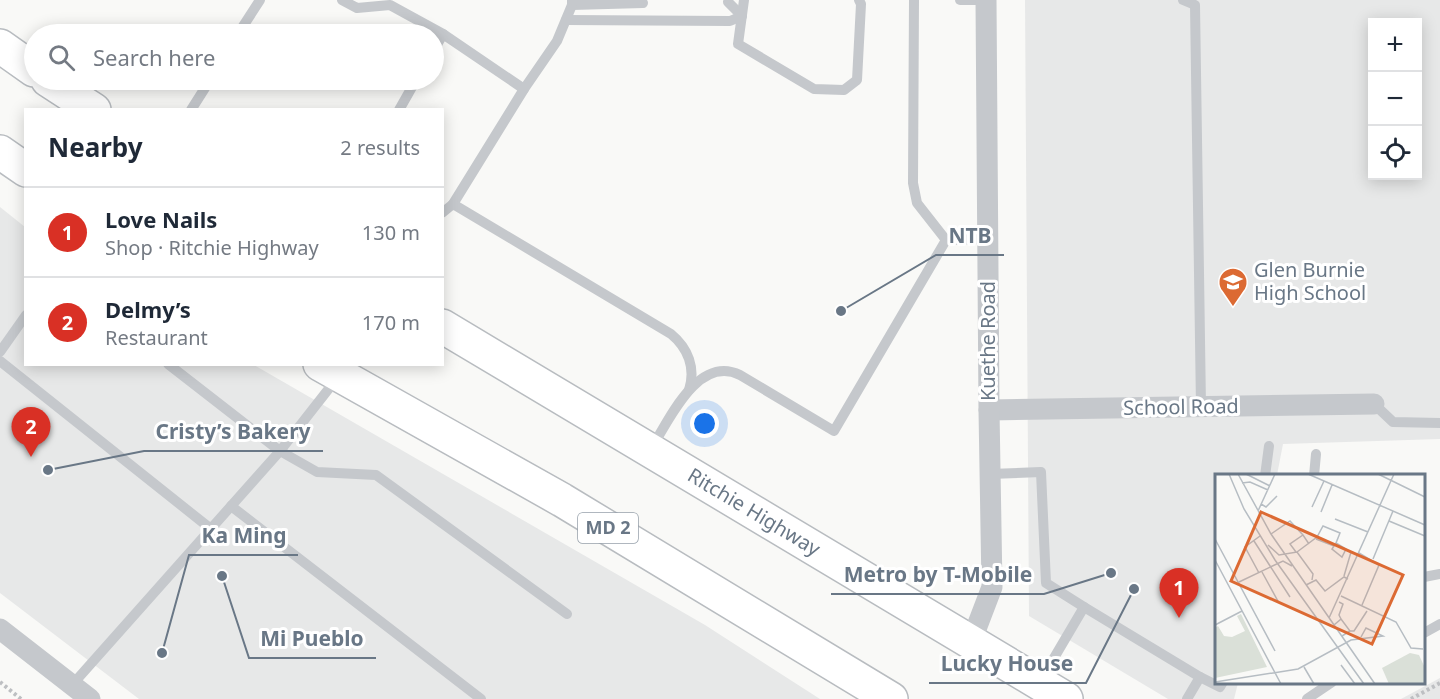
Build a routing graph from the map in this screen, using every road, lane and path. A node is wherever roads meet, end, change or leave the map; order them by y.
1 (260, 0) edge
2 (342, 0) edge
3 (744, 0) edge
4 (859, 0) edge
5 (914, 0) edge
6 (960, 0) edge
7 (986, 0) edge
8 (1183, 0) edge
9 (728, 2) dead end
10 (572, 3) edge
11 (643, 3) dead end
12 (742, 16) junction
13 (566, 20) junction
14 (244, 24) edge
15 (425, 24) edge
16 (444, 35) edge
17 (0, 46) edge
18 (24, 63) edge
19 (524, 89) junction
20 (63, 90) edge
21 (203, 90) edge
22 (410, 90) edge
23 (90, 108) edge
24 (191, 108) edge
25 (400, 108) edge
26 (0, 152) edge
27 (24, 169) edge
28 (453, 204) junction
29 (444, 211) edge
30 (988, 239) junction
31 (946, 240) junction
32 (24, 318) edge
33 (444, 327) edge
34 (444, 339) edge
35 (482, 350) junction
36 (0, 352) edge
37 (0, 361) edge
38 (171, 366) edge
39 (335, 368) edge
40 (689, 390) junction
41 (1374, 404) joint
42 (1201, 407) junction
43 (988, 410) junction
44 (1440, 423) edge
45 (1269, 446) dead end
46 (650, 450) junction
47 (280, 451) junction
48 (1316, 454) dead end
49 (990, 474) junction
50 (1265, 474) edge
51 (1314, 474) edge
52 (231, 506) junction
53 (211, 529) junction
54 (1440, 574) edge
55 (1425, 577) edge
56 (1084, 607) junction
57 (567, 614) dead end
58 (1440, 624) edge
59 (0, 629) edge
60 (1425, 632) edge
61 (971, 642) junction
62 (1200, 677) junction
63 (0, 682) edge
64 (1440, 683) edge
65 (1222, 684) edge
66 (1325, 684) edge
67 (72, 685) junction
68 (1053, 691) edge
69 (21, 699) edge
70 (90, 699) edge
71 (481, 699) edge
72 (891, 699) edge
73 (1187, 699) edge
74 (1307, 699) edge
75 (1411, 699) edge

1 - 14 lane
2 - 15 lane
3 - 12 lane
4 - 12 lane
5 - 31 lane
6 - 7 lane
7 - 30 street, Kuethe Road
8 - 42 lane
9 - 12 lane
10 - 11 lane
10 - 13 lane
12 - 13 lane
13 - 19 lane
16 - 19 lane
17 - 18 main road
19 - 28 lane
20 - 23 main road
21 - 24 lane
22 - 25 lane
26 - 27 main road
28 - 29 lane
28 - 40 lane
30 - 31 lane
30 - 43 street, Kuethe Road
31 - 40 lane
32 - 36 lane
33 - 35 main road, Ritchie Highway
34 - 35 lane
35 - 46 main road, Ritchie Highway
37 - 53 lane
38 - 47 lane
39 - 47 lane
39 - 72 main road, MD 2
40 - 46 lane
41 - 42 street, School Road
41 - 44 lane
42 - 43 street, School Road
43 - 49 street, Kuethe Road
45 - 50 lane
46 - 61 main road, Ritchie Highway
47 - 52 lane
47 - 57 lane
48 - 51 lane
49 - 56 lane
49 - 61 street, Kuethe Road
52 - 53 lane
52 - 71 lane
53 - 67 lane
54 - 55 lane
56 - 62 lane
56 - 68 lane
58 - 60 lane
59 - 67 street
61 - 68 main road, Ritchie Highway
62 - 65 lane
62 - 73 lane
63 - 69 path
64 - 75 path
66 - 74 lane
67 - 70 street

